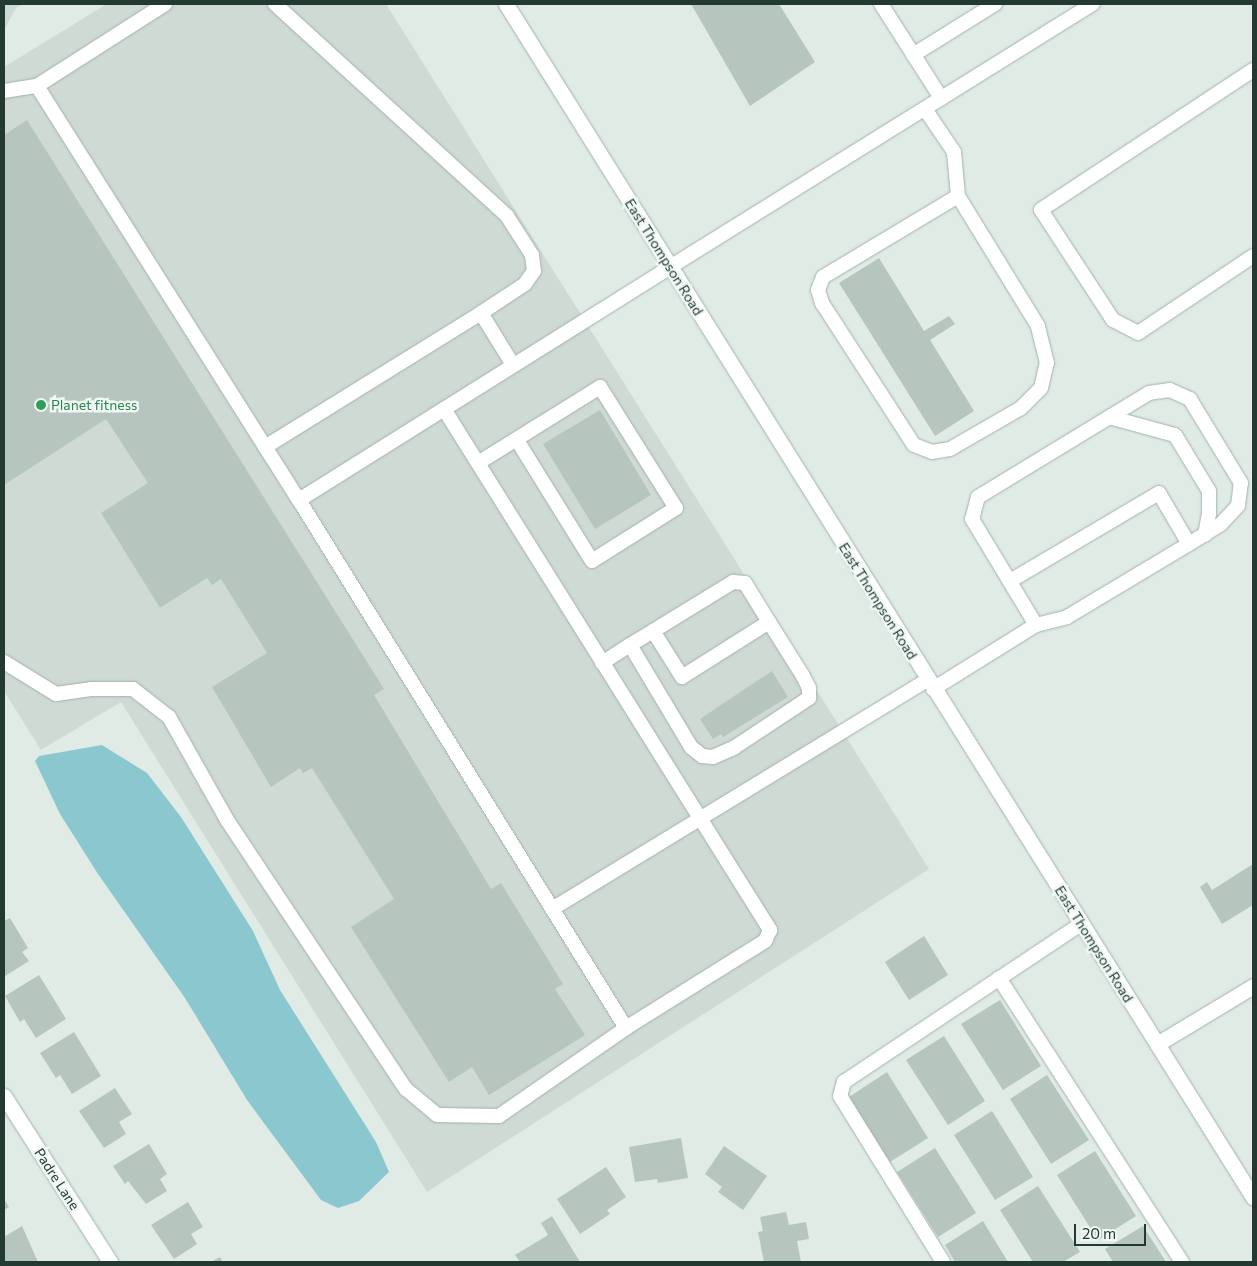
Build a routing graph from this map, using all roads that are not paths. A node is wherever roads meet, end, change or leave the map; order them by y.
1 (165, 4) edge
2 (275, 4) edge
3 (506, 4) edge
4 (882, 4) edge
5 (995, 4) edge
6 (1093, 4) edge
7 (914, 55) junction
8 (1253, 70) edge
9 (37, 86) junction
10 (4, 90) edge
11 (941, 98) junction
12 (925, 109) junction
13 (958, 196) junction
14 (1253, 256) edge
15 (670, 267) junction
16 (481, 313) junction
17 (514, 366) junction
18 (444, 409) junction
19 (1108, 417) junction
20 (517, 440) junction
21 (265, 447) junction
22 (478, 463) junction
23 (299, 500) junction
24 (1205, 534) junction
25 (1189, 544) junction
26 (1010, 581) junction
27 (769, 622) junction
28 (1036, 625) junction
29 (653, 631) junction
30 (630, 645) junction
31 (4, 662) edge
32 (602, 663) junction
33 (930, 684) junction
34 (700, 817) junction
35 (552, 909) junction
36 (1081, 924) junction
37 (999, 978) junction
38 (1253, 986) edge
39 (626, 1028) junction
40 (1157, 1044) junction
41 (4, 1096) edge
42 (1253, 1196) edge
43 (110, 1262) edge
44 (943, 1262) edge
45 (1182, 1262) edge

1 - 9 lane
2 - 16 lane
3 - 15 main road, East Thompson Road
4 - 7 lane
5 - 7 lane
6 - 11 lane
7 - 11 lane
8 - 14 lane
9 - 10 lane
9 - 21 lane
11 - 12 lane
12 - 13 lane
12 - 15 lane
13 - 13 lane
15 - 17 lane
15 - 33 main road, East Thompson Road
16 - 17 lane
16 - 21 lane
17 - 18 lane
18 - 22 lane
18 - 23 lane
19 - 24 lane
19 - 24 lane
19 - 26 lane
20 - 20 lane
20 - 22 lane
21 - 23 lane
22 - 32 lane
23 - 35 lane
24 - 25 lane
25 - 26 lane
25 - 28 lane
26 - 28 lane
27 - 29 lane
27 - 29 lane
27 - 30 lane
28 - 33 lane
29 - 30 lane
30 - 32 lane
31 - 39 lane
32 - 34 lane
33 - 34 lane
33 - 36 main road, East Thompson Road
34 - 35 lane
34 - 39 lane
35 - 39 lane
36 - 37 lane
36 - 40 main road, East Thompson Road
37 - 44 lane
37 - 45 lane
38 - 40 main road
40 - 42 main road, East Thompson Road
41 - 43 main road, Padre Lane

